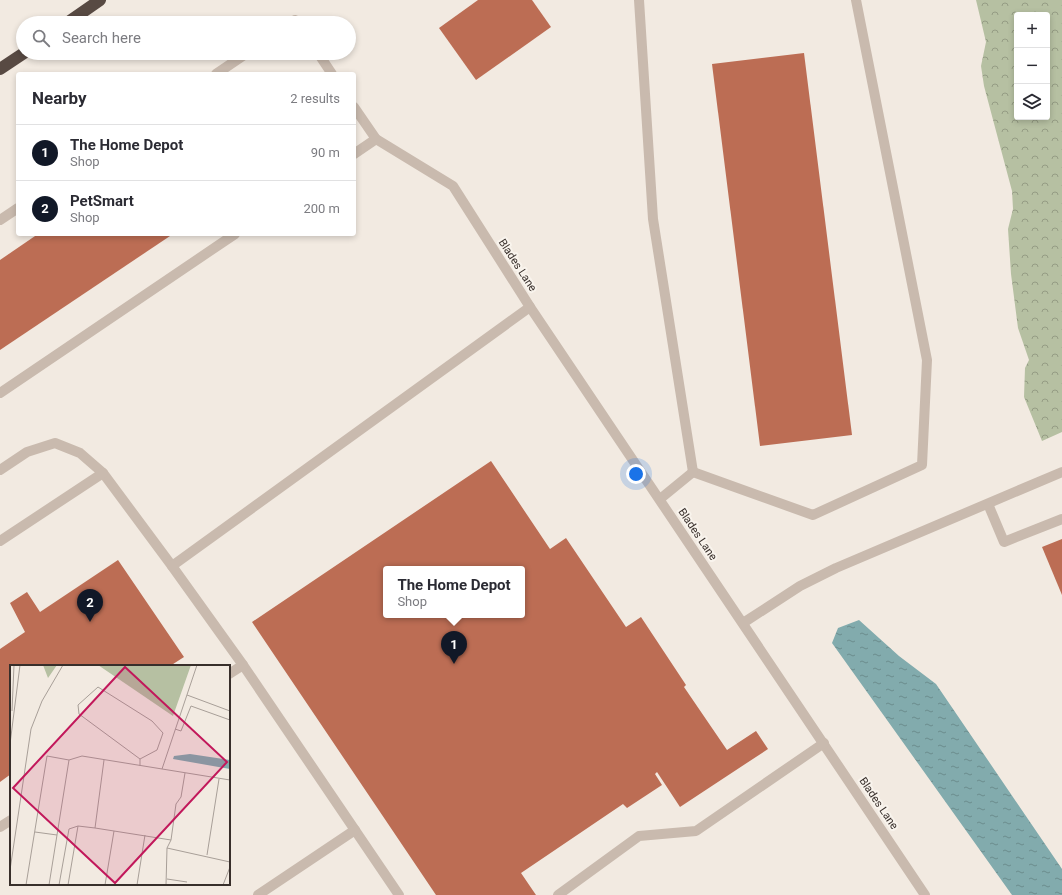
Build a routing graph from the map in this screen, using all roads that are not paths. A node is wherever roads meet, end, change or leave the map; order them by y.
1 (100, 0) edge
2 (639, 0) edge
3 (856, 0) edge
4 (77, 16) edge
5 (16, 58) edge
6 (237, 60) edge
7 (323, 60) edge
8 (0, 69) edge
9 (219, 72) edge
10 (331, 72) edge
11 (356, 110) edge
12 (376, 139) junction
13 (356, 153) edge
14 (16, 209) edge
15 (0, 220) edge
16 (233, 236) edge
17 (530, 307) junction
18 (0, 393) edge
19 (0, 470) edge
20 (104, 472) junction
21 (693, 472) junction
22 (1062, 472) edge
23 (660, 499) junction
24 (988, 504) junction
25 (1062, 519) edge
26 (0, 541) edge
27 (172, 566) junction
28 (743, 623) junction
29 (243, 665) junction
30 (230, 673) edge
31 (824, 743) junction
32 (10, 821) edge
33 (0, 827) edge
34 (355, 830) junction
35 (258, 895) edge
36 (400, 895) edge
37 (558, 895) edge
38 (926, 895) edge

1 - 4 highway
2 - 21 street
3 - 21 street
5 - 8 highway
6 - 9 street
7 - 10 street
11 - 12 street
12 - 13 street
12 - 17 street, Blades Lane
14 - 15 street
16 - 18 street
17 - 23 street, Blades Lane
17 - 27 street
19 - 20 street
20 - 26 street
20 - 27 street
21 - 23 street
22 - 24 street
23 - 28 street, Blades Lane
24 - 25 street
24 - 28 street
27 - 29 street
28 - 31 street, Blades Lane
29 - 30 street
29 - 34 street
31 - 37 street
31 - 38 street, Blades Lane
32 - 33 street
34 - 35 street
34 - 36 street

